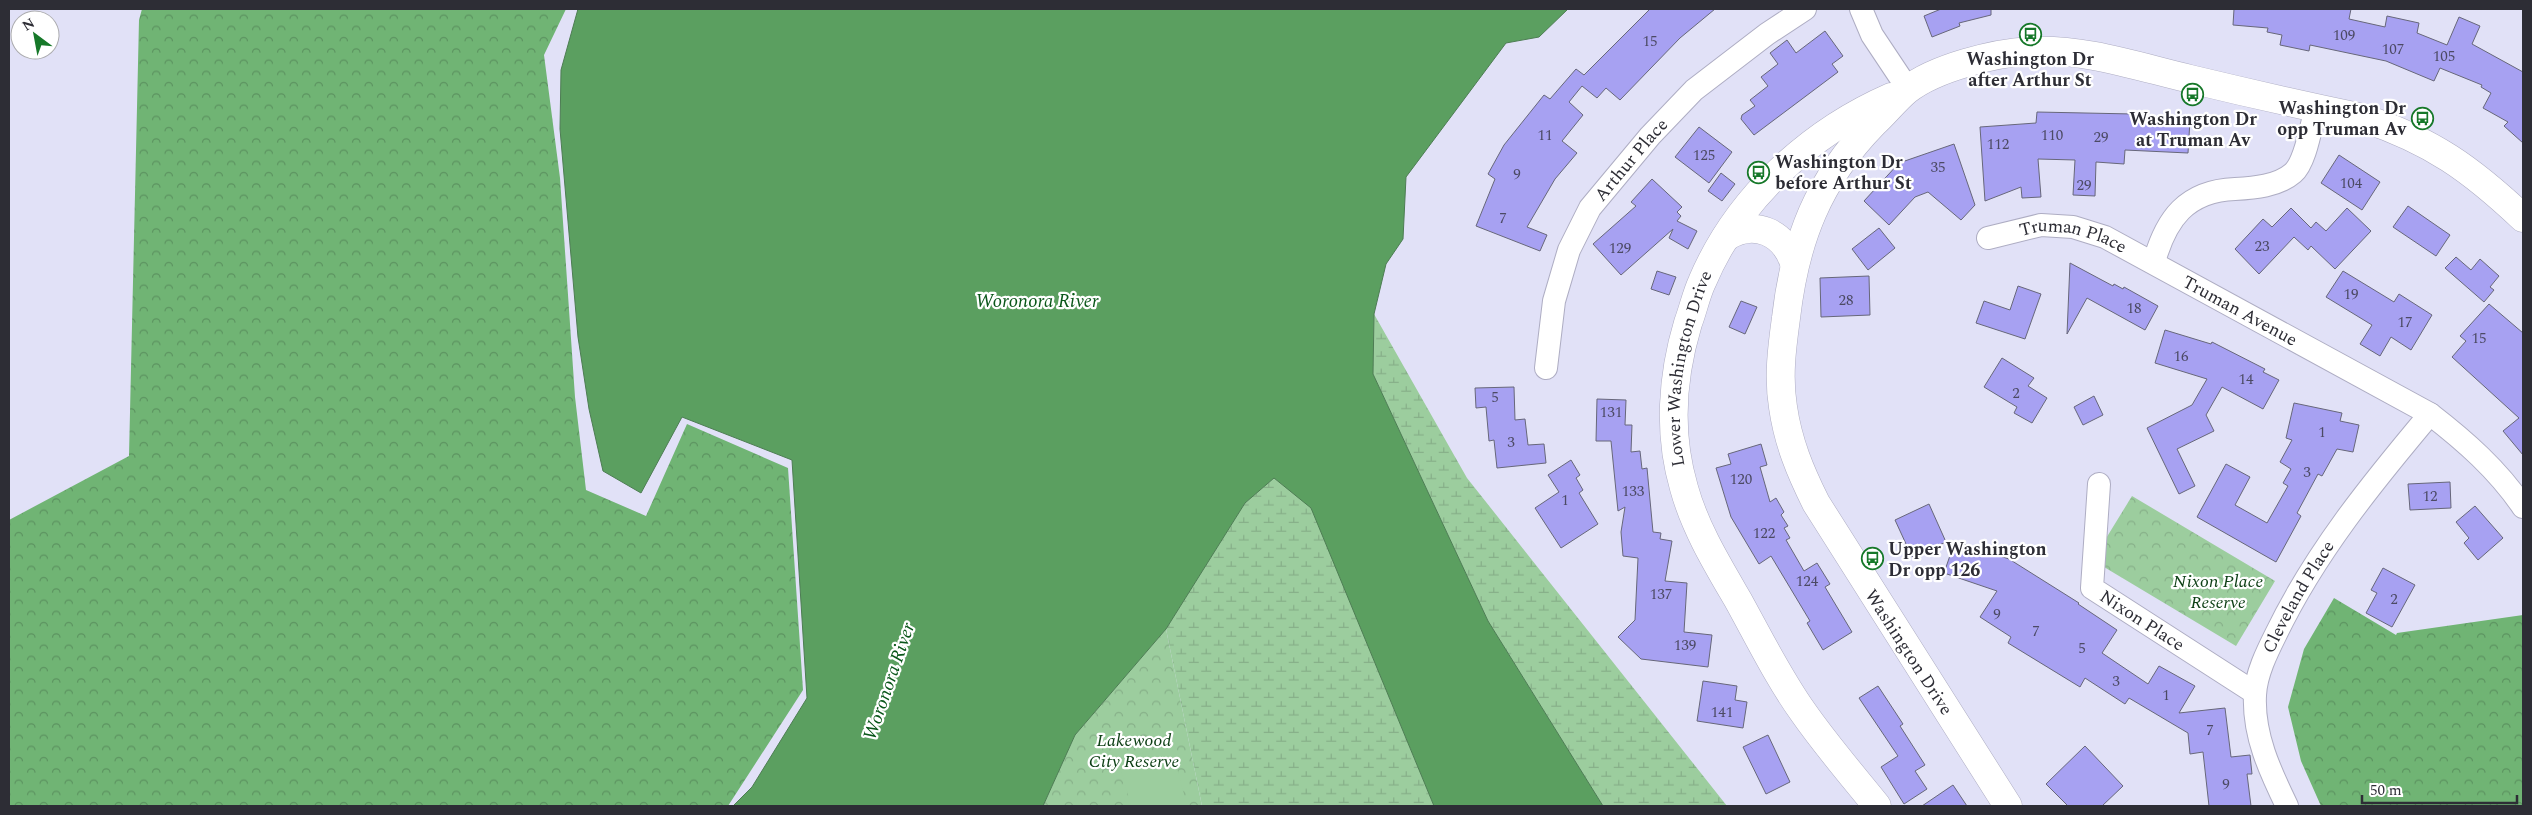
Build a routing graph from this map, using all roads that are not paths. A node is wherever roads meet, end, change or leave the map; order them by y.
1 (1804, 9) edge
2 (1861, 9) edge
3 (1908, 89) junction
4 (2316, 108) junction
5 (2523, 218) edge
6 (1726, 237) junction
7 (1988, 238) dead end
8 (2154, 262) junction
9 (1794, 263) junction
10 (1546, 368) dead end
11 (2430, 414) junction
12 (2099, 484) dead end
13 (2523, 507) edge
14 (2255, 694) junction
15 (1877, 806) edge
16 (2008, 806) edge
17 (2287, 806) edge

1 - 10 street, Arthur Place
2 - 3 street
3 - 4 street, Washington Drive
3 - 6 street, Lower Washington Drive
3 - 9 street, Washington Drive
4 - 5 street, Washington Drive
4 - 8 street
6 - 9 street
6 - 15 street, Lower Washington Drive
7 - 8 street, Truman Place
8 - 11 street, Truman Avenue
9 - 16 street, Washington Drive
11 - 13 street, Truman Avenue
11 - 14 street, Cleveland Place
12 - 14 street, Nixon Place
14 - 17 street, Cleveland Place

